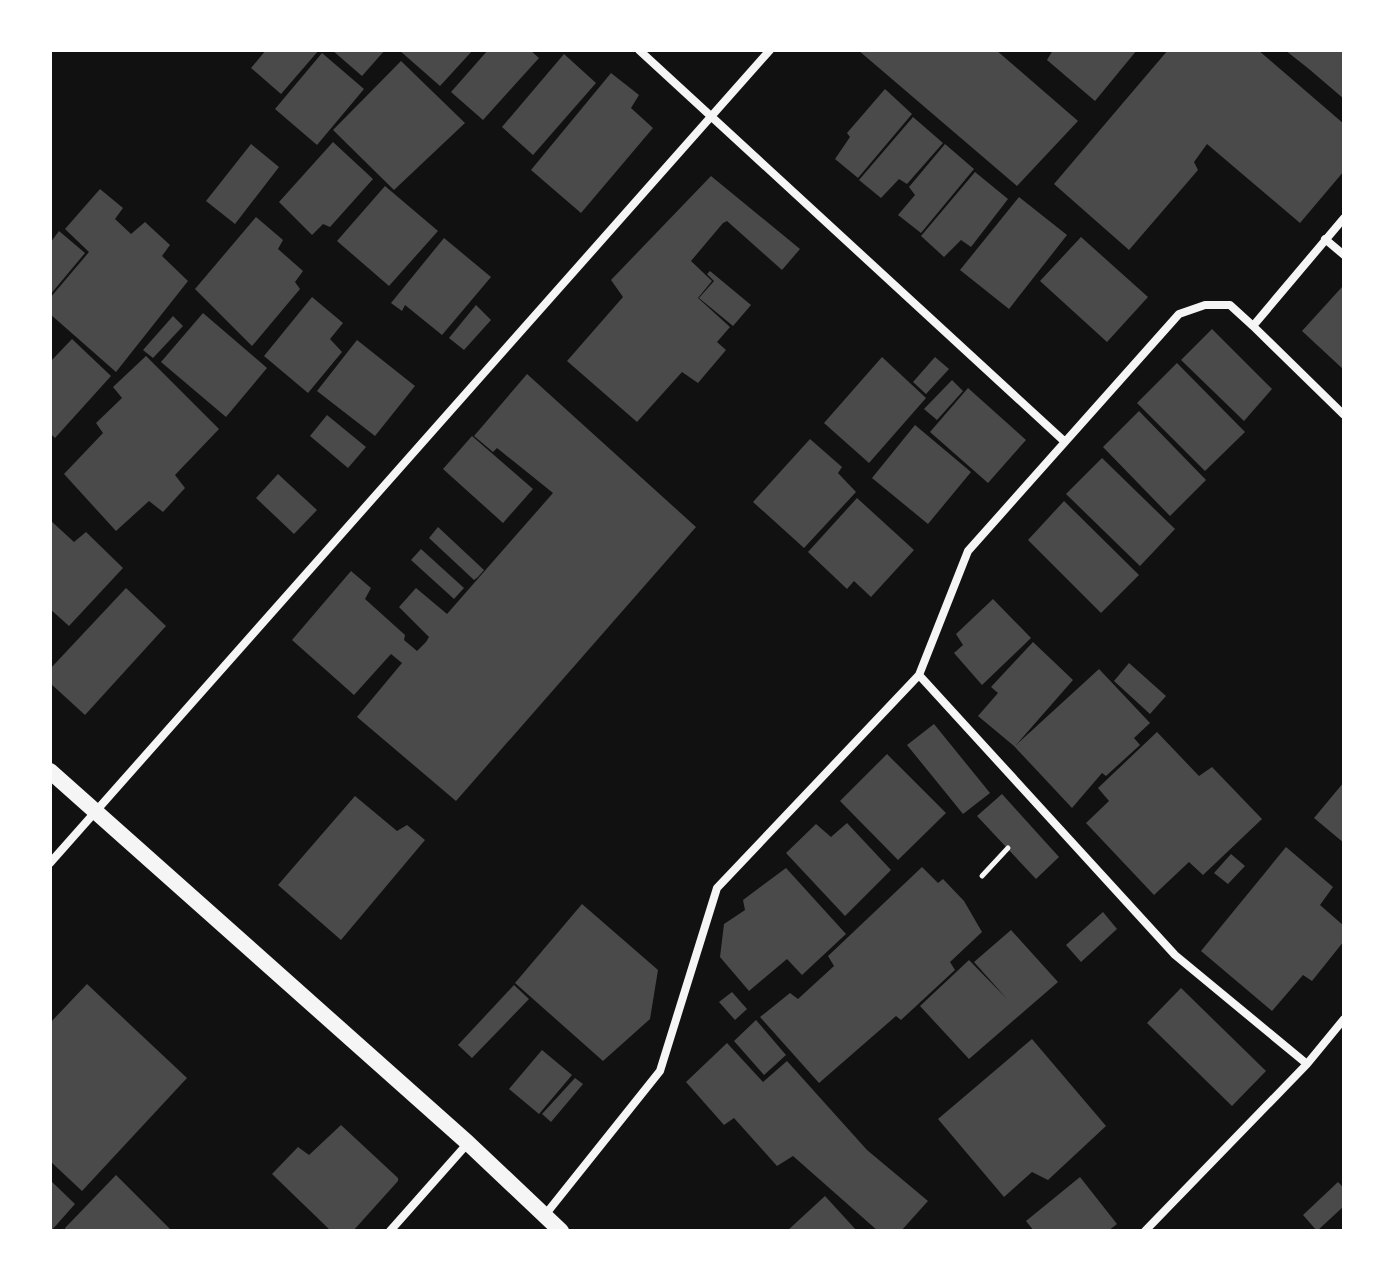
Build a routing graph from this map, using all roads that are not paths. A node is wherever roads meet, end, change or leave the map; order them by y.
1 (639, 50) edge
2 (770, 50) edge
3 (713, 115) junction
4 (1344, 218) edge
5 (1325, 239) junction
6 (1344, 255) edge
7 (1253, 326) junction
8 (1344, 415) edge
9 (1065, 442) junction
10 (919, 675) junction
11 (50, 771) edge
12 (95, 813) junction
13 (50, 863) edge
14 (1344, 1019) edge
15 (1307, 1064) junction
16 (468, 1143) junction
17 (545, 1215) junction
18 (390, 1231) edge
19 (561, 1231) edge
20 (1145, 1231) edge

1 - 3 street
2 - 3 street
3 - 9 street
3 - 12 street
4 - 5 street
5 - 6 street
5 - 7 street
7 - 8 street
7 - 9 street
9 - 10 street
10 - 15 street
10 - 17 street
11 - 12 main road
12 - 13 street
12 - 16 main road
14 - 15 street
15 - 20 street
16 - 17 main road
16 - 18 street
17 - 19 main road

